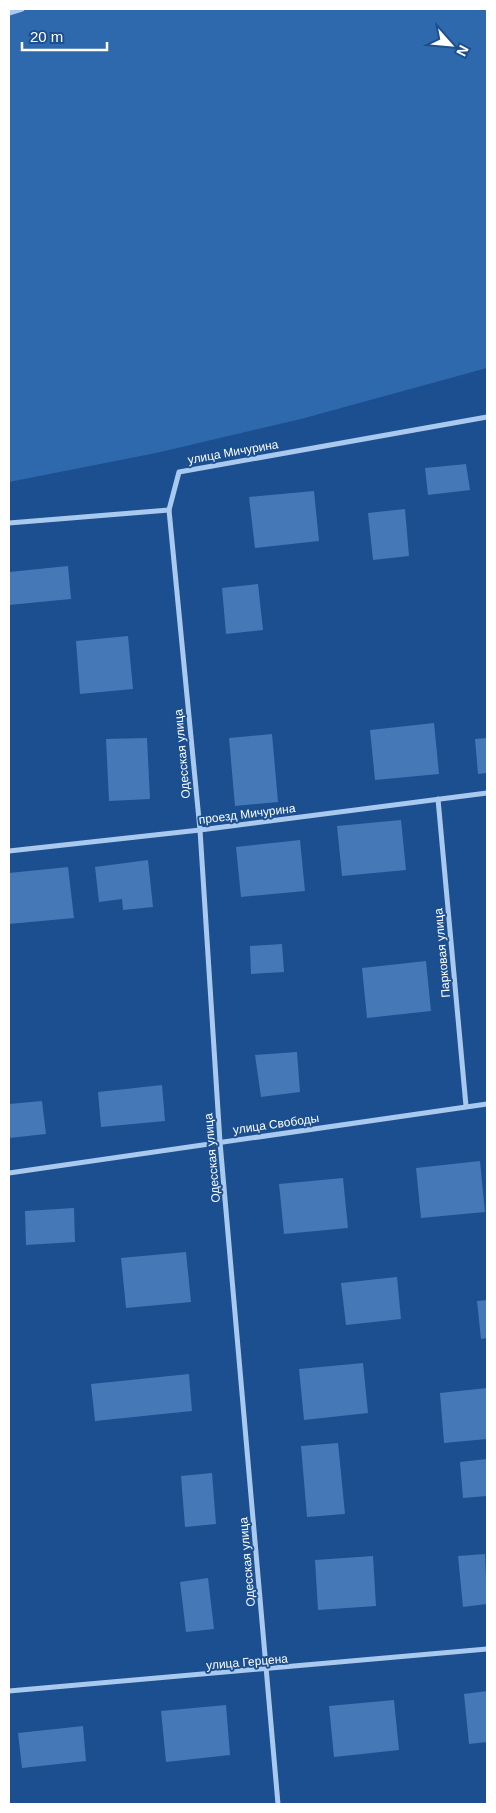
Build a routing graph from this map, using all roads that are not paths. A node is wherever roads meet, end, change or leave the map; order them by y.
1 (22, 9) edge
2 (9, 13) edge
3 (487, 417) edge
4 (169, 510) junction
5 (9, 523) edge
6 (487, 793) edge
7 (438, 799) junction
8 (200, 830) junction
9 (9, 851) edge
10 (487, 1104) edge
11 (466, 1106) junction
12 (220, 1142) junction
13 (9, 1173) edge
14 (487, 1650) edge
15 (266, 1670) junction
16 (9, 1691) edge
17 (278, 1804) edge

1 - 2 street
3 - 4 street, улица Мичурина
4 - 5 street
4 - 8 street, Одесская улица
6 - 7 street, проезд Мичурина
7 - 8 street, проезд Мичурина
7 - 11 street, Парковая улица
8 - 9 street, проезд Мичурина
8 - 12 street, Одесская улица
10 - 11 street, улица Свободы
11 - 12 street, улица Свободы
12 - 13 street, улица Свободы
12 - 15 street, Одесская улица
14 - 15 street, улица Герцена
15 - 16 street, улица Герцена
15 - 17 street, Одесская улица

